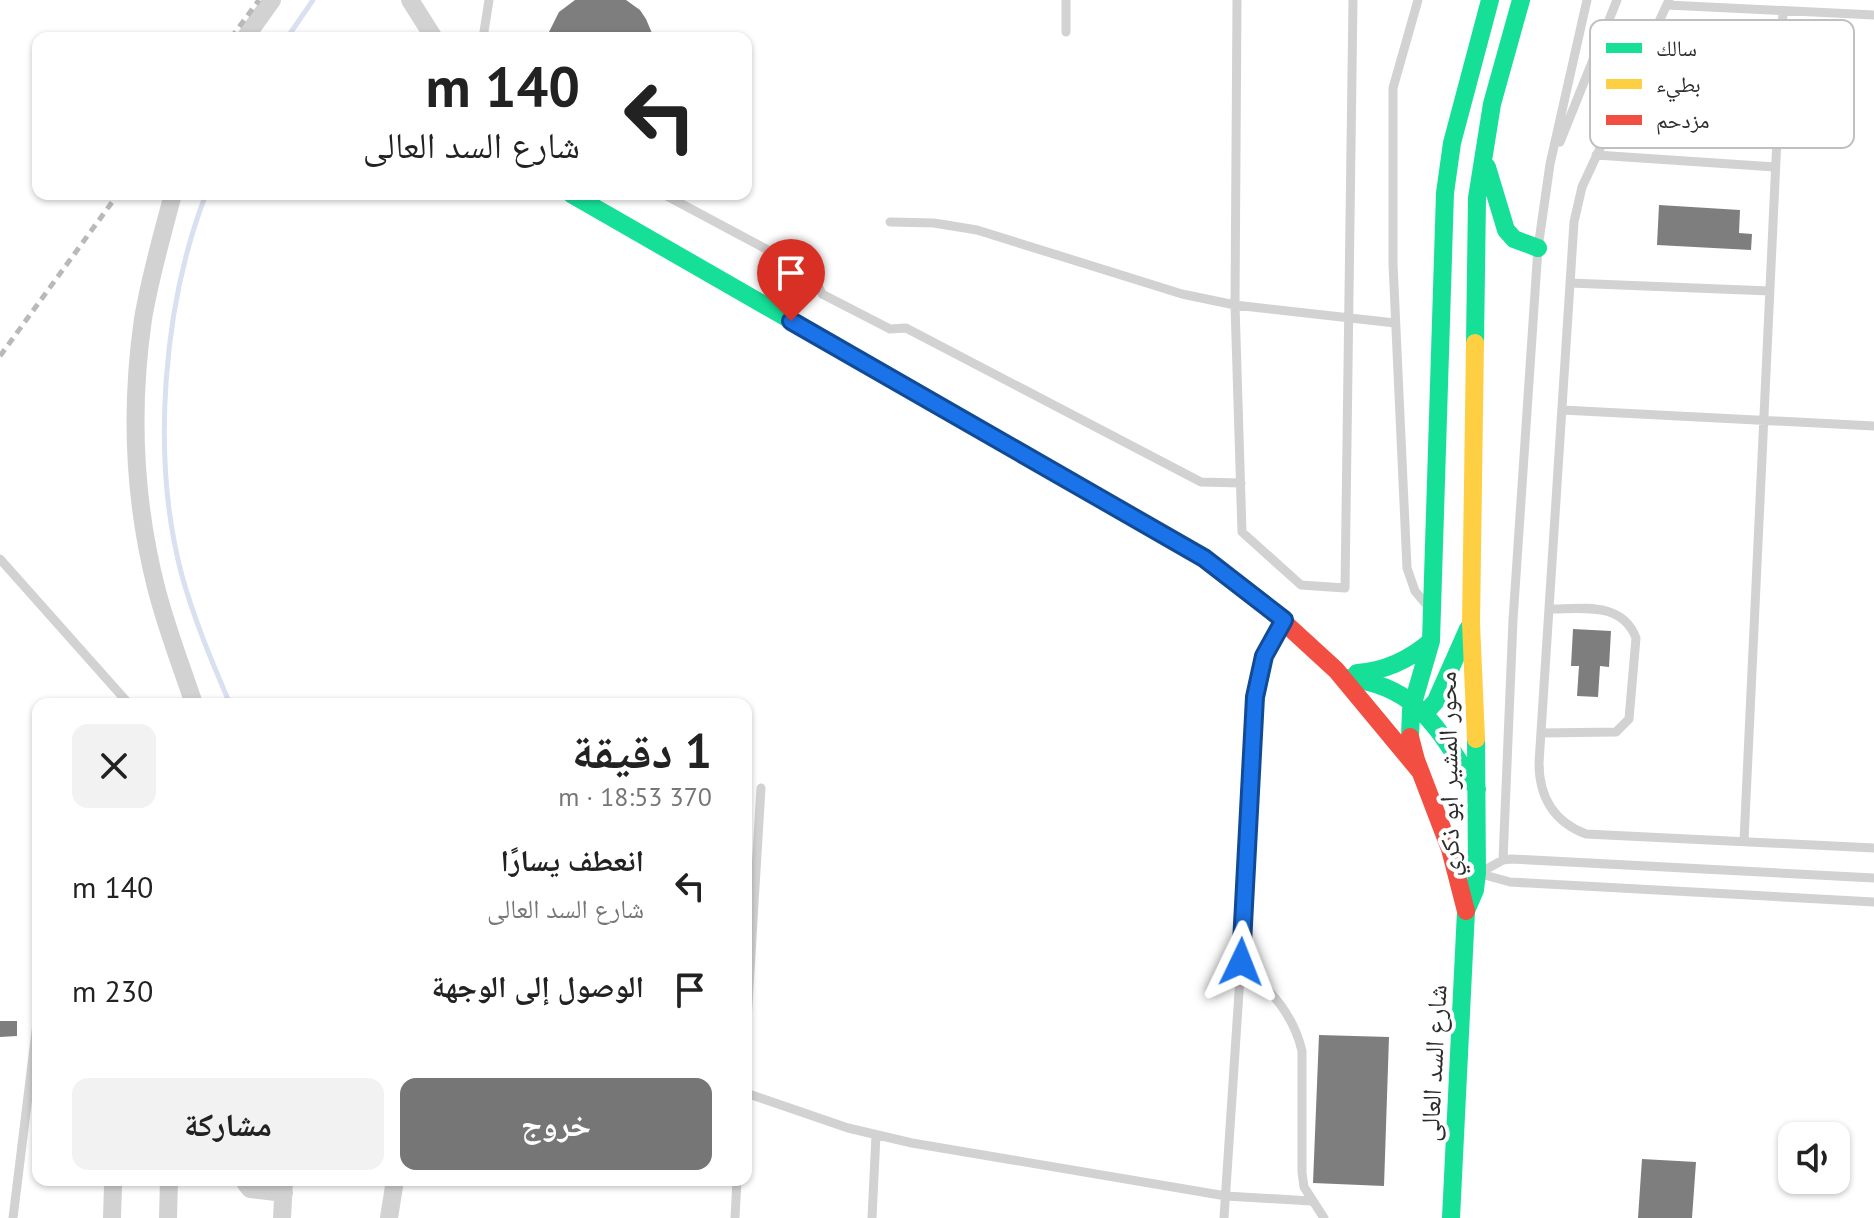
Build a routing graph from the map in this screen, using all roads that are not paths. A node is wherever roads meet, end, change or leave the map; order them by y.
1 (272, 0) edge
2 (410, 0) edge
3 (489, 0) edge
4 (1066, 0) edge
5 (1237, 0) edge
6 (1353, 0) edge
7 (1418, 0) edge
8 (1490, 0) edge
9 (1521, 0) edge
10 (1587, 0) edge
11 (1617, 0) edge
12 (1668, 3) edge
13 (1709, 4) edge
14 (1783, 11) junction
15 (1874, 15) edge
16 (1609, 20) edge
17 (1783, 20) edge
18 (249, 32) edge
19 (430, 32) edge
20 (484, 32) edge
21 (1066, 32) dead end
22 (1590, 66) edge
23 (1599, 148) edge
24 (1776, 148) edge
25 (1483, 151) junction
26 (1596, 155) junction
27 (1550, 164) junction
28 (1775, 167) junction
29 (172, 200) edge
30 (581, 200) edge
31 (674, 200) edge
32 (890, 222) dead end
33 (1538, 248) junction
34 (1570, 283) junction
35 (1770, 291) junction
36 (1235, 305) junction
37 (1349, 317) junction
38 (1395, 323) junction
39 (1562, 410) junction
40 (1763, 420) junction
41 (1874, 426) edge
42 (1241, 483) junction
43 (0, 559) edge
44 (1433, 609) junction
45 (1549, 609) junction
46 (1284, 620) junction
47 (1471, 623) junction
48 (1431, 641) junction
49 (1346, 680) junction
50 (124, 698) edge
51 (192, 698) edge
52 (1416, 711) junction
53 (1541, 733) junction
54 (1422, 773) junction
55 (761, 788) dead end
56 (1478, 790) junction
57 (1744, 841) junction
58 (1874, 848) edge
59 (1503, 860) junction
60 (1477, 873) junction
61 (1874, 878) edge
62 (1874, 902) edge
63 (1466, 911) junction
64 (752, 937) edge
65 (1241, 962) junction
66 (32, 1064) edge
67 (752, 1095) edge
68 (876, 1135) junction
69 (110, 1186) edge
70 (169, 1186) edge
71 (248, 1186) edge
72 (284, 1186) edge
73 (394, 1186) edge
74 (737, 1186) edge
75 (1226, 1196) junction
76 (1311, 1201) junction
77 (13, 1218) edge
78 (112, 1218) edge
79 (168, 1218) edge
80 (282, 1218) edge
81 (389, 1218) edge
82 (735, 1218) edge
83 (872, 1218) edge
84 (1224, 1218) edge
85 (1324, 1218) edge
86 (1451, 1218) edge

1 - 18 street
2 - 19 street
3 - 20 lane
4 - 21 lane
5 - 36 lane
6 - 37 lane
7 - 38 lane
8 - 44 main road, محور المشير ابو ذكري
9 - 25 main road, محور المشير ابو ذكري
10 - 27 lane
11 - 16 lane
12 - 13 lane
13 - 14 lane
14 - 15 lane
14 - 17 lane
22 - 27 lane
23 - 26 lane
24 - 28 lane
25 - 33 main road
25 - 47 main road, محور المشير ابو ذكري
26 - 28 lane
26 - 34 lane
27 - 33 lane
28 - 35 lane
29 - 51 street
30 - 46 main road
31 - 42 lane
32 - 36 lane
33 - 59 lane
34 - 35 lane
34 - 39 lane
35 - 40 lane
36 - 37 lane
36 - 42 lane
37 - 38 lane
37 - 42 lane
38 - 44 lane
39 - 40 lane
39 - 45 lane
40 - 41 lane
40 - 57 lane
43 - 50 lane
44 - 48 main road, محور المشير ابو ذكري
45 - 53 lane
45 - 53 lane
46 - 49 main road
46 - 65 lane
47 - 52 main road
47 - 56 main road, محور المشير ابو ذكري
48 - 49 main road
48 - 52 main road, محور المشير ابو ذكري
49 - 52 main road
49 - 52 street
49 - 54 main road
52 - 54 main road, محور المشير ابو ذكري
52 - 56 main road
53 - 57 lane
54 - 63 main road, محور المشير ابو ذكري
55 - 64 lane
56 - 60 main road, محور المشير ابو ذكري
57 - 58 lane
59 - 60 lane
59 - 61 lane
60 - 62 lane
60 - 63 main road, محور المشير ابو ذكري
63 - 86 main road, شارع السد العالى
65 - 75 lane
65 - 76 lane
66 - 77 lane
67 - 68 lane
68 - 75 lane
68 - 83 lane
69 - 78 street
70 - 79 street
71 - 72 street
72 - 80 street
73 - 81 street
74 - 82 lane
75 - 76 lane
75 - 84 lane
76 - 85 lane

